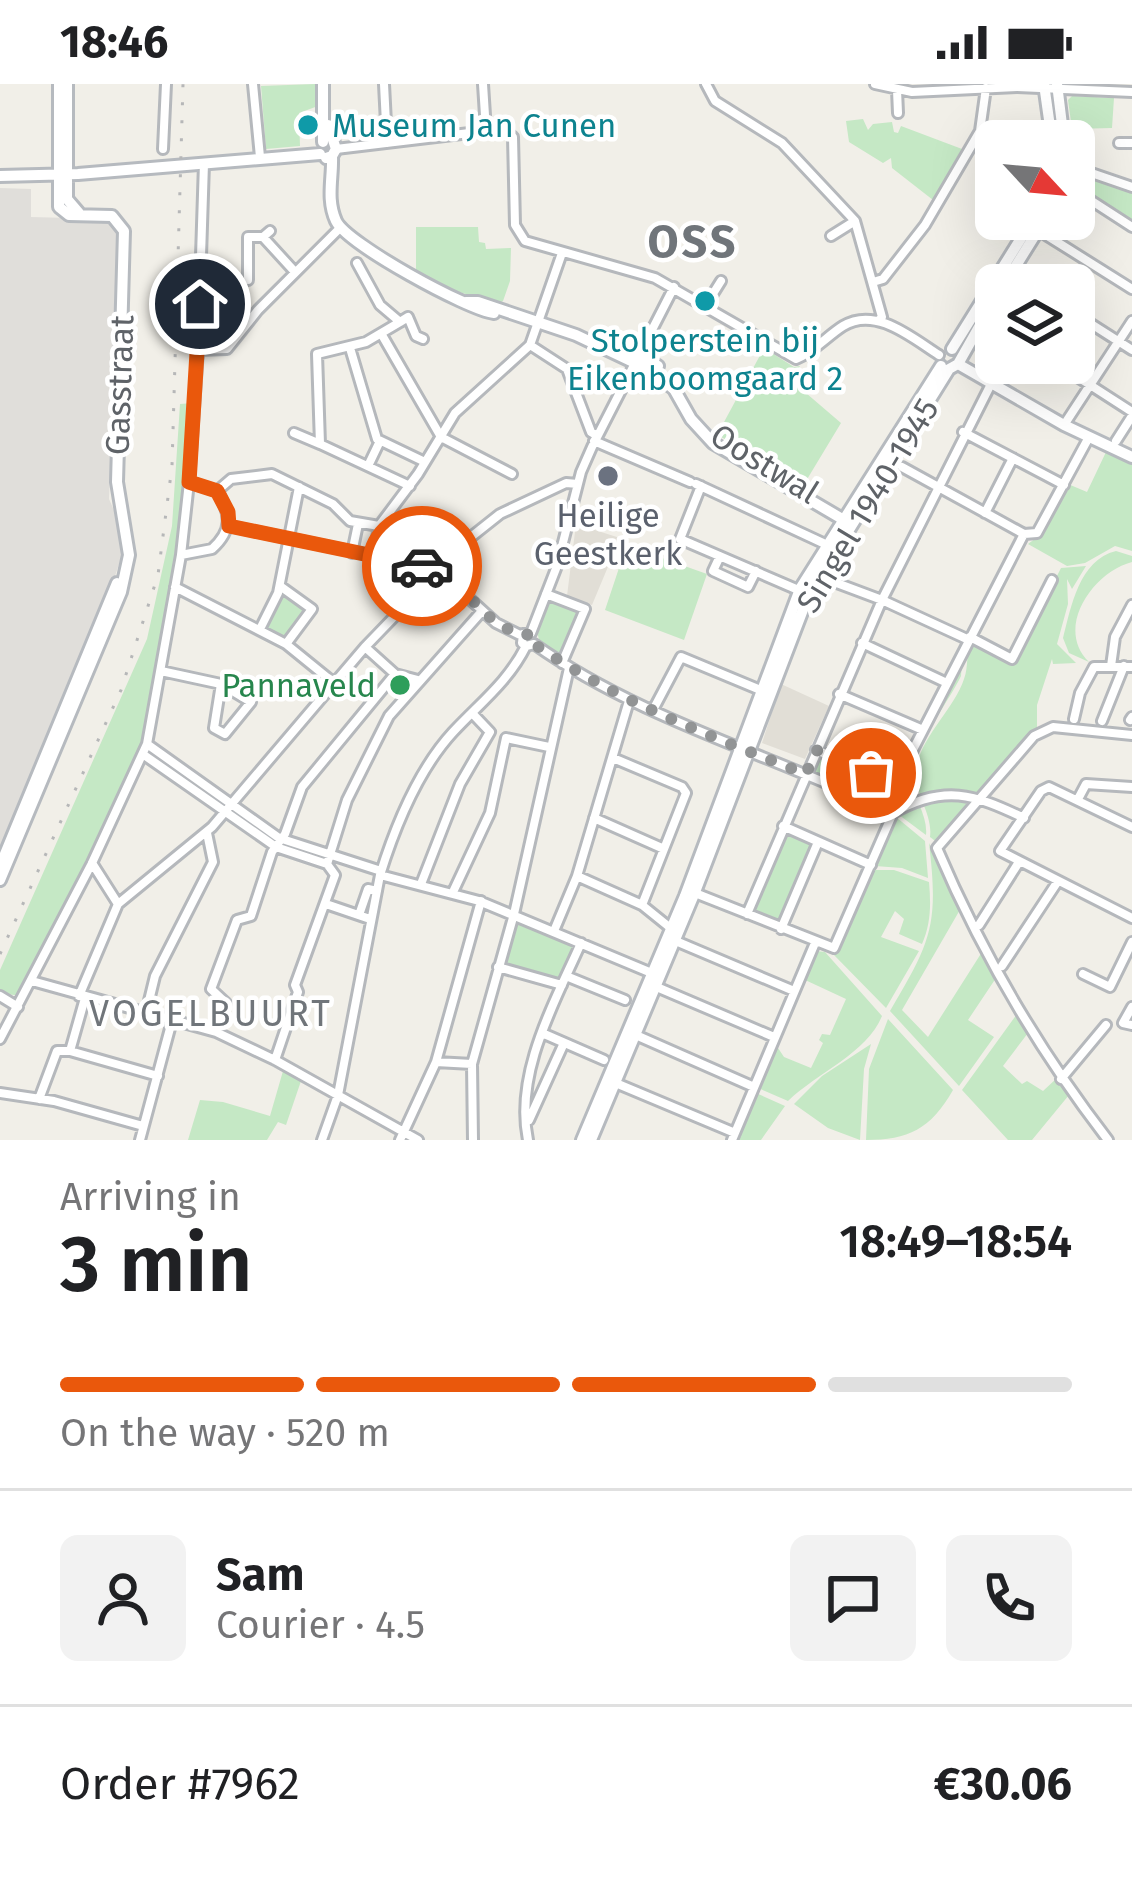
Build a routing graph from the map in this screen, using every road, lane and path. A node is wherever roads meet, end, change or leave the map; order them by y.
1 (63, 84) edge
2 (166, 84) edge
3 (253, 84) edge
4 (322, 84) edge
5 (384, 84) edge
6 (483, 84) edge
7 (706, 84) edge
8 (874, 84) edge
9 (1051, 86) edge
10 (1083, 86) edge
11 (962, 87) edge
12 (986, 88) junction
13 (897, 90) junction
14 (1132, 92) edge
15 (898, 113) dead end
16 (1052, 120) edge
17 (1059, 120) edge
18 (486, 131) junction
19 (1119, 142) dead end
20 (387, 143) junction
21 (1132, 143) edge
22 (163, 148) dead end
23 (327, 150) junction
24 (260, 157) junction
25 (197, 164) junction
26 (1095, 174) edge
27 (62, 178) junction
28 (0, 179) edge
29 (1132, 187) edge
30 (1095, 202) edge
31 (855, 221) junction
32 (1132, 227) edge
33 (340, 228) junction
34 (831, 236) dead end
35 (1027, 240) edge
36 (1062, 240) edge
37 (562, 253) junction
38 (357, 262) dead end
39 (295, 272) junction
40 (248, 280) dead end
41 (721, 281) dead end
42 (873, 282) junction
43 (674, 287) junction
44 (1132, 289) edge
45 (706, 305) junction
46 (879, 320) junction
47 (1132, 321) edge
48 (400, 322) junction
49 (540, 325) junction
50 (1095, 326) edge
51 (975, 327) edge
52 (382, 335) junction
53 (423, 339) dead end
54 (1119, 341) junction
55 (530, 345) junction
56 (350, 348) junction
57 (199, 350) junction
58 (1132, 350) edge
59 (637, 359) junction
60 (950, 360) junction
61 (975, 375) edge
62 (991, 384) joint
63 (1090, 385) junction
64 (1132, 414) edge
65 (1064, 425) junction
66 (963, 432) junction
67 (293, 433) dead end
68 (441, 436) junction
69 (1089, 437) junction
70 (595, 438) junction
71 (1116, 440) dead end
72 (380, 441) junction
73 (320, 444) junction
74 (1132, 457) edge
75 (1012, 458) junction
76 (425, 462) junction
77 (368, 466) junction
78 (902, 467) dead end
79 (512, 474) dead end
80 (189, 482) junction
81 (578, 484) junction
82 (696, 484) junction
83 (1064, 485) junction
84 (410, 486) junction
85 (298, 487) junction
86 (936, 487) junction
87 (217, 491) junction
88 (985, 513) junction
89 (845, 520) junction
90 (358, 524) junction
91 (229, 526) junction
92 (379, 526) junction
93 (1024, 534) junction
94 (289, 540) junction
95 (823, 543) junction
96 (352, 553) junction
97 (181, 555) junction
98 (374, 556) junction
99 (720, 556) junction
100 (437, 569) junction
101 (755, 571) junction
102 (820, 577) junction
103 (1052, 580) dead end
104 (120, 584) junction
105 (175, 586) junction
106 (280, 586) junction
107 (796, 589) junction
108 (546, 594) junction
109 (882, 600) junction
110 (1132, 605) edge
111 (482, 611) junction
112 (260, 629) junction
113 (969, 639) junction
114 (528, 640) junction
115 (862, 643) junction
116 (286, 644) junction
117 (365, 647) junction
118 (566, 666) junction
119 (1111, 666) junction
120 (1128, 666) edge
121 (161, 671) junction
122 (395, 674) junction
123 (418, 680) junction
124 (334, 683) junction
125 (946, 683) junction
126 (221, 684) junction
127 (758, 689) junction
128 (838, 694) junction
129 (629, 700) junction
130 (371, 703) junction
131 (653, 710) junction
132 (472, 713) junction
133 (389, 716) junction
134 (1074, 719) dead end
135 (751, 720) junction
136 (1102, 721) dead end
137 (923, 730) junction
138 (1132, 735) edge
139 (549, 747) junction
140 (146, 750) junction
141 (816, 750) junction
142 (748, 751) junction
143 (613, 757) junction
144 (806, 774) junction
145 (895, 783) junction
146 (1132, 787) edge
147 (977, 797) junction
148 (1078, 799) junction
149 (228, 808) junction
150 (883, 808) junction
151 (893, 813) junction
152 (594, 818) junction
153 (1024, 818) junction
154 (784, 826) junction
155 (1132, 827) edge
156 (207, 832) junction
157 (818, 842) junction
158 (279, 843) junction
159 (664, 849) junction
160 (329, 860) junction
161 (1019, 862) junction
162 (92, 863) junction
163 (872, 865) junction
164 (0, 866) edge
165 (380, 873) junction
166 (577, 876) junction
167 (0, 880) edge
168 (1058, 880) junction
169 (422, 884) junction
170 (376, 891) junction
171 (453, 892) junction
172 (697, 893) junction
173 (481, 902) junction
174 (118, 904) junction
175 (326, 904) junction
176 (642, 905) junction
177 (514, 914) junction
178 (747, 914) junction
179 (1131, 914) edge
180 (359, 915) junction
181 (371, 919) junction
182 (672, 920) junction
183 (979, 926) dead end
184 (781, 929) junction
185 (554, 932) junction
186 (678, 942) junction
187 (1132, 942) edge
188 (581, 943) junction
189 (814, 943) junction
190 (1002, 966) dead end
191 (498, 968) junction
192 (1084, 974) dead end
193 (655, 978) junction
194 (32, 981) junction
195 (564, 981) junction
196 (794, 991) junction
197 (0, 996) edge
198 (82, 997) junction
199 (625, 1000) dead end
200 (18, 1007) junction
201 (1132, 1007) edge
202 (146, 1013) junction
203 (172, 1021) junction
204 (1128, 1024) edge
205 (1106, 1025) dead end
206 (216, 1032) junction
207 (542, 1033) junction
208 (638, 1036) junction
209 (775, 1037) junction
210 (0, 1039) edge
211 (564, 1043) junction
212 (70, 1051) junction
213 (275, 1060) junction
214 (604, 1060) dead end
215 (436, 1062) junction
216 (472, 1064) junction
217 (158, 1076) junction
218 (1061, 1078) junction
219 (618, 1084) junction
220 (754, 1087) junction
221 (0, 1094) edge
222 (338, 1095) junction
223 (40, 1099) junction
224 (143, 1126) junction
225 (526, 1127) junction
226 (402, 1136) edge
227 (734, 1137) edge
228 (590, 1138) edge
229 (140, 1140) edge
230 (322, 1140) edge
231 (418, 1140) edge
232 (473, 1140) edge
233 (528, 1140) edge
234 (1108, 1140) edge

1 - 27 street
2 - 22 street
3 - 24 street
4 - 23 street
5 - 20 street
6 - 18 street
7 - 31 street
8 - 13 street
9 - 10 street
9 - 12 street
9 - 16 street
9 - 17 street
10 - 14 street
11 - 12 street
11 - 13 street
12 - 42 street
13 - 15 street
18 - 20 street
18 - 37 street
19 - 21 street
20 - 23 street
23 - 24 street
23 - 33 street
24 - 25 street
25 - 27 street
25 - 57 street
26 - 29 street
27 - 28 street
27 - 104 street, Gasstraat
30 - 32 street
31 - 34 street
31 - 42 street
33 - 39 street
33 - 49 street, Oostwal
35 - 60 street
36 - 44 street
37 - 43 street
37 - 49 street
38 - 48 street
39 - 40 street
39 - 57 street
41 - 45 street
42 - 46 street
43 - 45 street
43 - 59 street
45 - 46 street
46 - 60 street
47 - 54 street
48 - 52 street
48 - 53 street
49 - 55 street
49 - 59 street, Oostwal
50 - 54 street
51 - 60 street
52 - 56 street
52 - 68 street
54 - 58 street
54 - 63 street
55 - 68 street
55 - 70 street
56 - 72 street
56 - 73 street
57 - 80 street
59 - 70 street
59 - 89 street, Oostwal
60 - 61 street
60 - 89 street, Singel 1940-1945
62 - 65 street
62 - 66 street
63 - 64 street
63 - 65 street
64 - 71 street
65 - 69 street
66 - 75 street
66 - 86 street
67 - 73 street
68 - 76 street
68 - 79 street
69 - 74 street
69 - 83 street
70 - 81 street
70 - 82 street
72 - 76 street
72 - 77 street
73 - 77 street
75 - 83 street
75 - 88 street
76 - 84 street
77 - 84 street
78 - 86 street
80 - 87 street
80 - 97 street
81 - 100 street
81 - 108 street
82 - 95 street
82 - 99 street
83 - 93 street
84 - 92 street
85 - 87 street
85 - 90 street
85 - 94 street
86 - 88 street
86 - 109 street
87 - 91 street
88 - 93 street
89 - 95 street, Singel 1940-1945
89 - 102 street, Singel 1940-1945
89 - 135 street, Singel 1940-1945
90 - 92 street
90 - 96 street
91 - 94 street
91 - 97 street
92 - 98 street
93 - 113 street
94 - 96 street
94 - 106 street
95 - 107 street, Singel 1940-1945
96 - 98 street
97 - 105 street
98 - 100 street
99 - 101 street
99 - 101 street
100 - 111 street
100 - 117 street
101 - 107 street
102 - 109 street
102 - 142 street, Singel 1940-1945
103 - 113 street
104 - 164 street, Gasstraat
104 - 167 street, Gasstraat
105 - 112 street
105 - 121 street
106 - 112 street
106 - 116 street
107 - 127 street, Singel 1940-1945
108 - 114 street
108 - 118 street
109 - 113 street
109 - 115 street
110 - 119 street
111 - 114 street
111 - 123 street
112 - 116 street
113 - 125 street
114 - 118 street
114 - 132 street
115 - 125 street
115 - 128 street
116 - 124 street
117 - 122 street
117 - 124 street
118 - 129 street
118 - 139 street
119 - 120 street
119 - 134 street
120 - 136 street
121 - 126 street
121 - 140 street
122 - 123 street
122 - 130 street
123 - 133 street
124 - 149 street
125 - 137 street
126 - 126 street
127 - 131 street
127 - 135 street, Singel 1940-1945
128 - 137 street
128 - 141 street
129 - 131 street
129 - 143 street
130 - 133 street
130 - 158 street
131 - 142 street
132 - 165 street
132 - 169 street
133 - 160 street
135 - 142 street, Singel 1940-1945
137 - 145 street
138 - 147 street
139 - 171 street
139 - 177 street
140 - 149 street
140 - 162 street
141 - 144 street
141 - 145 street
142 - 144 street
142 - 172 street, Singel 1940-1945
142 - 182 street, Singel 1940-1945
143 - 152 street
143 - 159 street
144 - 150 street
144 - 154 street
145 - 150 street
146 - 148 street
147 - 151 street
147 - 153 street
147 - 218 street
148 - 153 street
148 - 155 street
149 - 156 street
149 - 158 street
150 - 151 street
151 - 163 street
152 - 159 street
152 - 166 street
153 - 161 street
154 - 157 street
154 - 178 street
156 - 174 street
156 - 202 street
157 - 163 street
157 - 184 street
158 - 160 street
158 - 206 street
159 - 176 street
160 - 165 street
160 - 175 street
161 - 168 street
161 - 183 street
162 - 174 street
162 - 194 street
163 - 189 street
165 - 169 street
165 - 170 street
166 - 176 street
166 - 185 street
168 - 179 street
168 - 190 street
169 - 171 street
170 - 180 street
170 - 181 street
171 - 173 street
172 - 178 street
172 - 186 street, Singel 1940-1945
172 - 193 street, Singel 1940-1945
173 - 177 street
173 - 215 street
174 - 198 street
175 - 180 street
175 - 213 street
176 - 182 street
177 - 185 street
177 - 191 street
178 - 184 street
180 - 181 street
181 - 222 street
182 - 193 street, Singel 1940-1945
184 - 189 street
185 - 188 street
186 - 193 street, Singel 1940-1945
186 - 196 street
187 - 192 street
188 - 193 street
188 - 195 street
189 - 196 street
191 - 195 street
191 - 216 street
193 - 208 street, Singel 1940-1945
193 - 209 street
193 - 228 street, Singel 1940-1945
194 - 198 street
194 - 200 street
195 - 199 street
195 - 207 street
196 - 209 street
197 - 200 street
198 - 202 street
198 - 212 street
200 - 210 street
201 - 204 street
202 - 203 street
203 - 206 street
203 - 217 street
205 - 218 street
206 - 213 street
207 - 211 street
207 - 225 street
208 - 219 street, Singel 1940-1945
208 - 220 street
209 - 220 street
211 - 214 street
211 - 225 street
212 - 217 street
212 - 223 street
213 - 222 street
215 - 216 street
215 - 226 street
216 - 232 street
217 - 224 street
218 - 234 street
219 - 227 street
219 - 228 street, Singel 1940-1945
220 - 227 street
221 - 223 street
222 - 226 street
222 - 230 street
223 - 224 street
224 - 229 street
225 - 233 street
226 - 231 street

